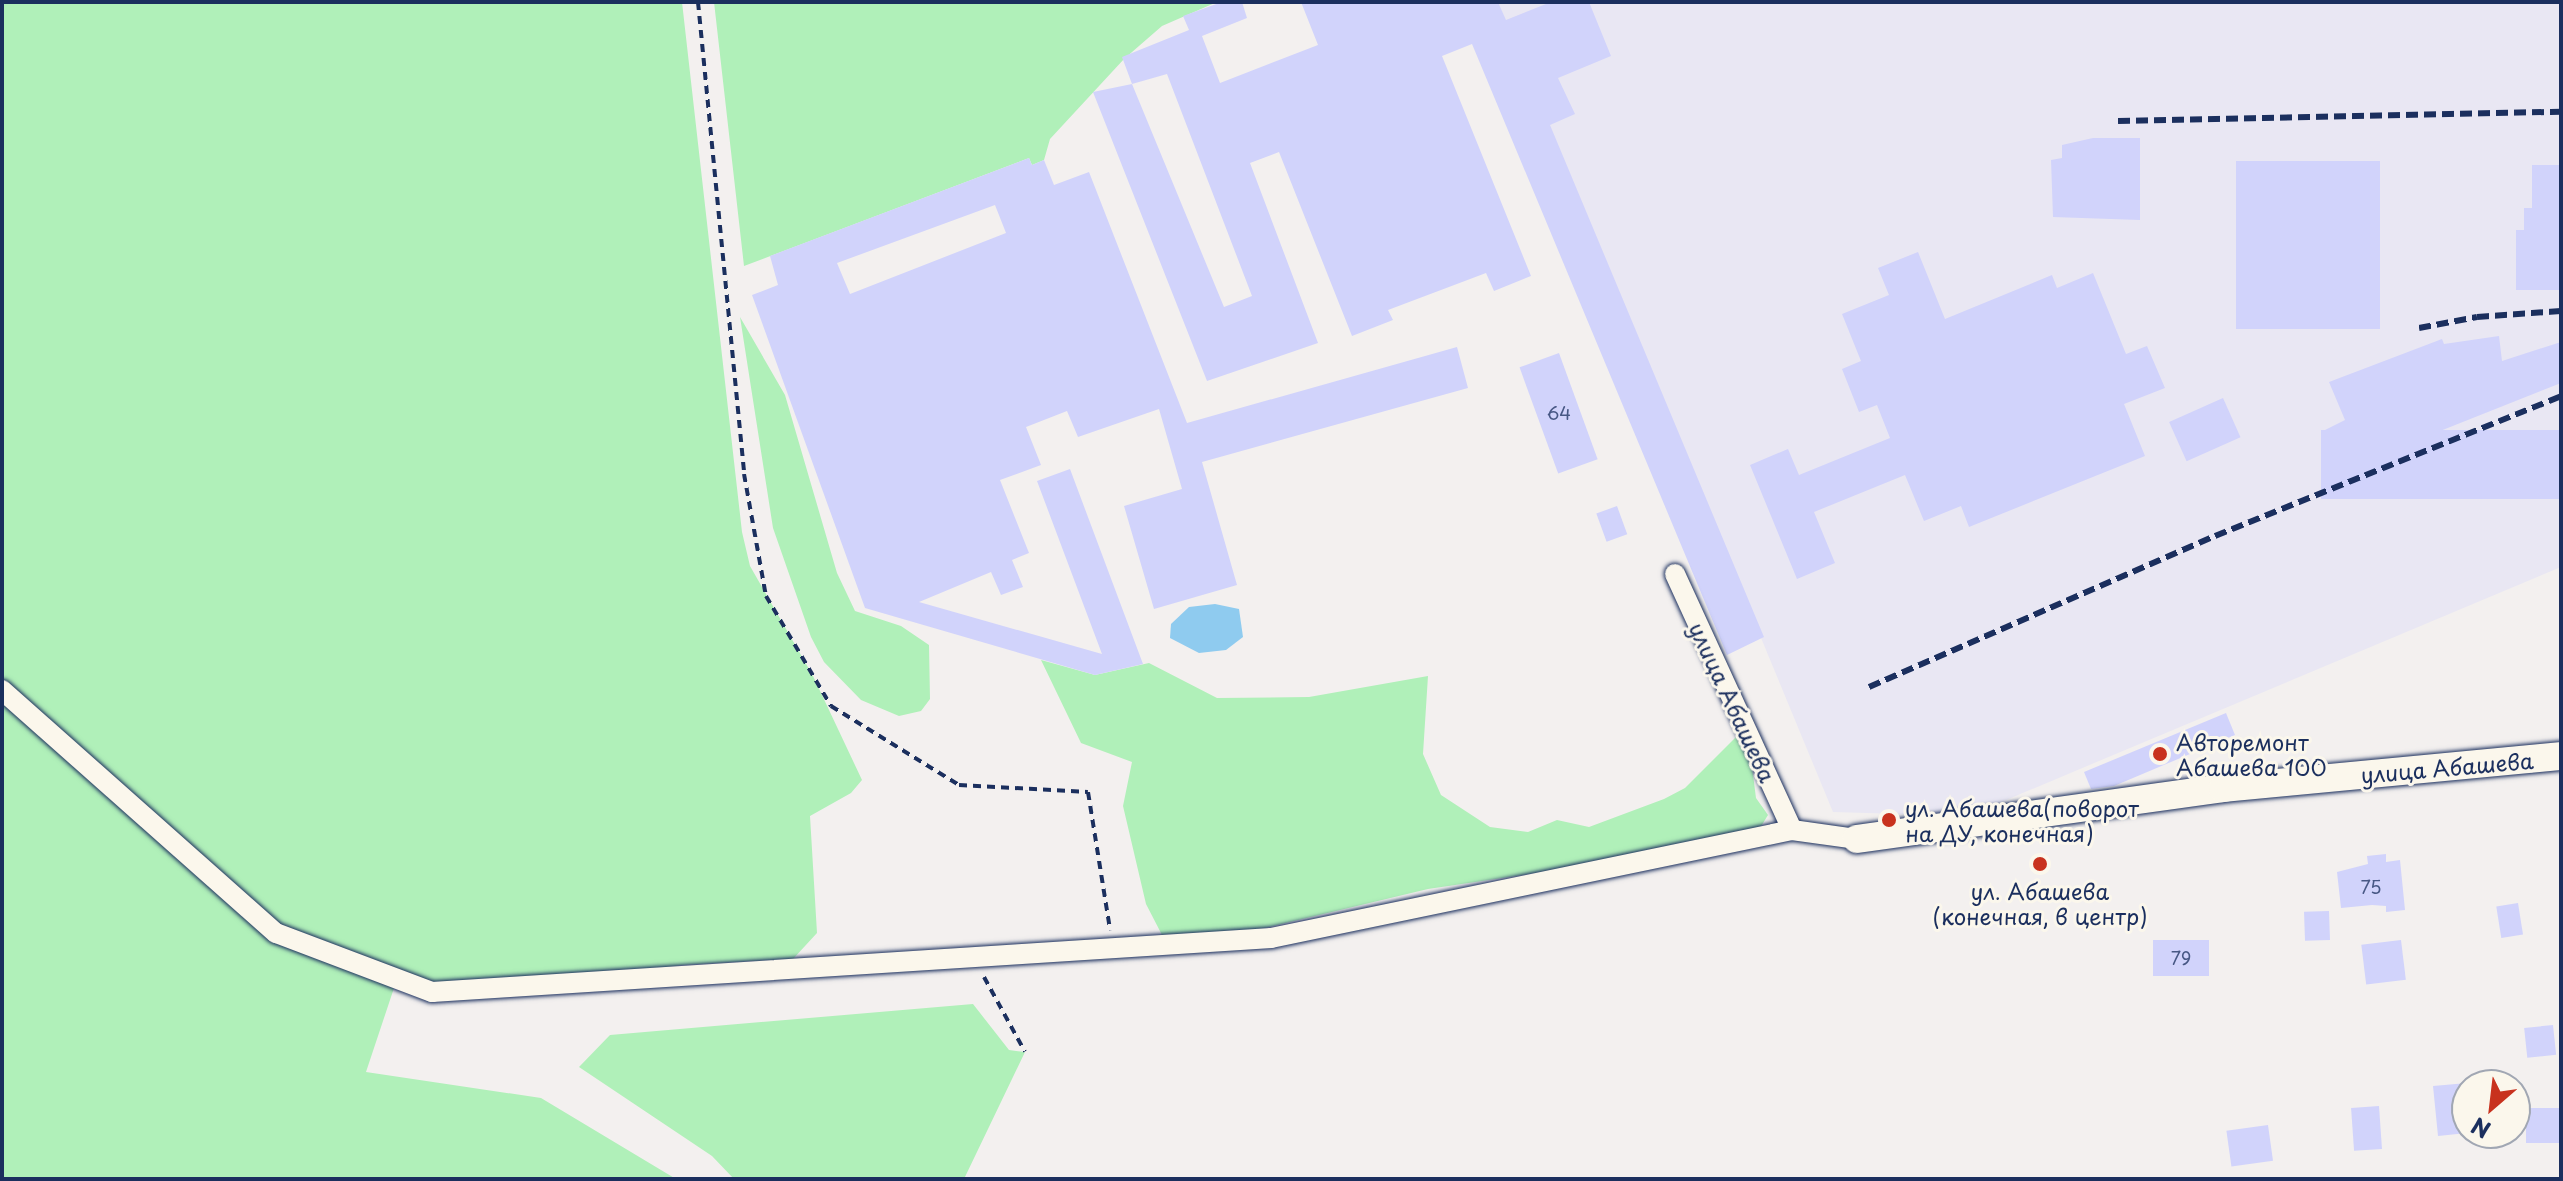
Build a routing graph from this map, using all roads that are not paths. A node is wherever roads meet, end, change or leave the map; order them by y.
1 (1675, 574) dead end
2 (2, 690) edge
3 (2561, 756) edge
4 (1792, 830) junction
5 (1857, 839) joint

1 - 4 street, улица Абашева
2 - 4 street
3 - 5 street, улица Абашева
4 - 5 street

